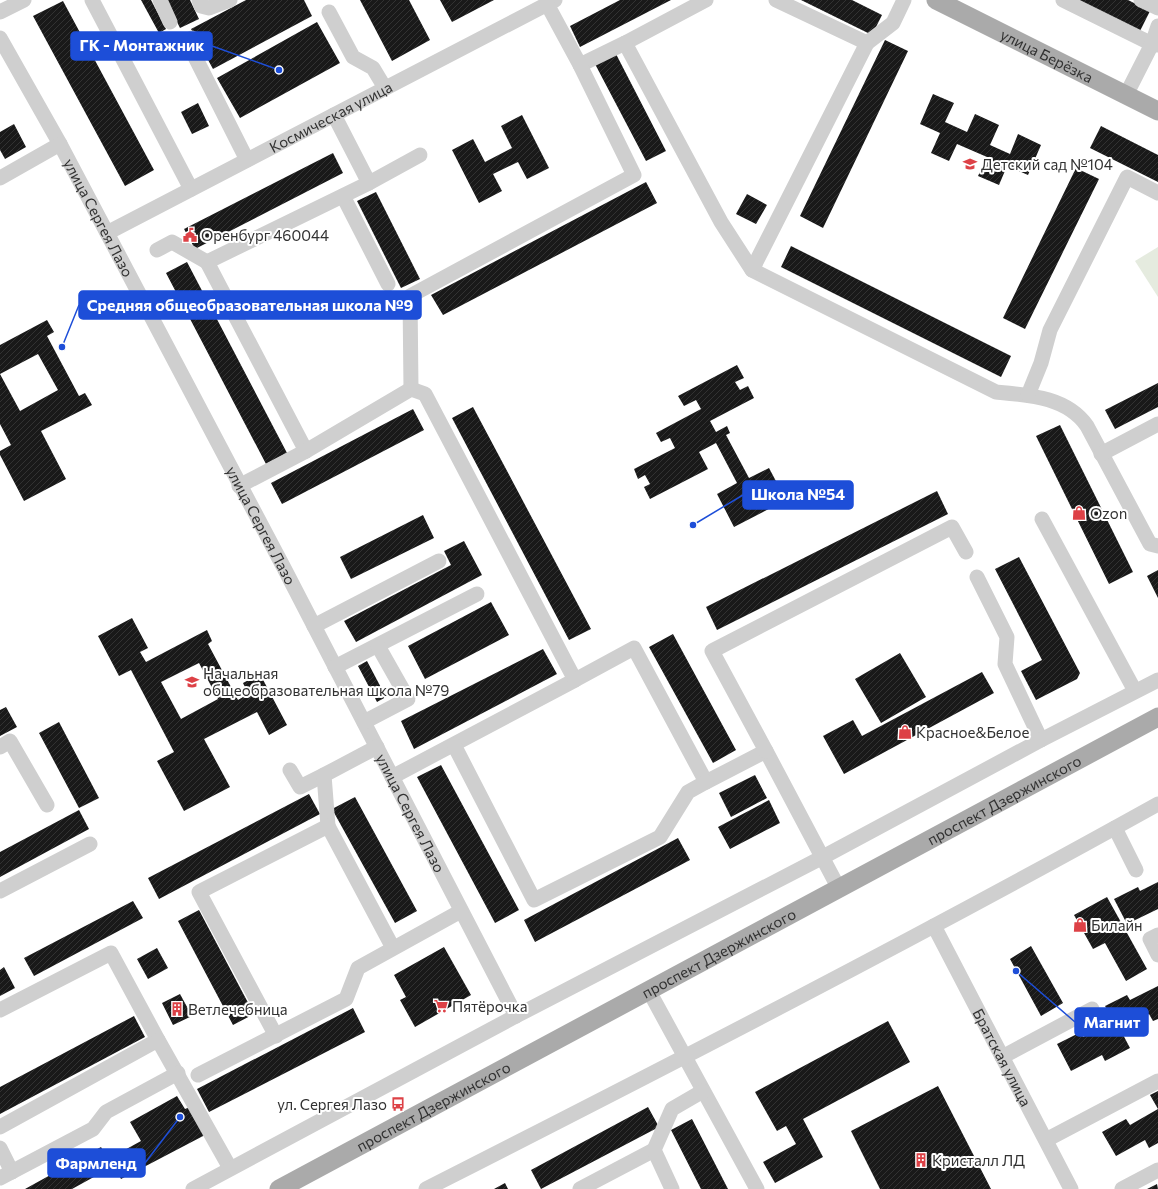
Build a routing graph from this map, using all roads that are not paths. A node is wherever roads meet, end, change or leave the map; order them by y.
1 (24, 0) edge
2 (92, 0) edge
3 (160, 0) edge
4 (199, 0) edge
5 (230, 0) edge
6 (706, 0) edge
7 (776, 0) edge
8 (904, 0) edge
9 (936, 0) edge
10 (1063, 0) edge
11 (1141, 0) edge
12 (551, 2) edge
13 (1158, 8) edge
14 (0, 12) edge
15 (329, 12) dead end
16 (170, 22) dead end
17 (1158, 26) edge
18 (0, 38) edge
19 (192, 38) dead end
20 (625, 43) junction
21 (867, 43) junction
22 (1155, 44) edge
23 (580, 65) junction
24 (385, 88) junction
25 (1126, 95) junction
26 (1158, 111) edge
27 (334, 115) junction
28 (60, 144) junction
29 (420, 155) dead end
30 (247, 160) junction
31 (0, 178) edge
32 (369, 183) junction
33 (191, 189) junction
34 (1158, 193) edge
35 (343, 196) junction
36 (107, 233) junction
37 (157, 250) dead end
38 (207, 262) junction
39 (752, 270) junction
40 (388, 284) dead end
41 (411, 389) junction
42 (1028, 395) junction
43 (1158, 424) edge
44 (306, 451) junction
45 (1101, 454) junction
46 (239, 486) junction
47 (1042, 519) dead end
48 (1158, 546) edge
49 (966, 552) dead end
50 (439, 561) dead end
51 (977, 577) dead end
52 (477, 594) dead end
53 (314, 626) junction
54 (378, 646) junction
55 (335, 667) junction
56 (575, 680) junction
57 (1158, 680) edge
58 (1134, 691) junction
59 (1158, 717) edge
60 (364, 722) junction
61 (1041, 740) junction
62 (454, 745) junction
63 (0, 746) edge
64 (377, 747) junction
65 (766, 751) junction
66 (290, 770) dead end
67 (324, 775) junction
68 (392, 777) junction
69 (706, 782) junction
70 (1158, 804) edge
71 (47, 805) dead end
72 (328, 826) junction
73 (1115, 828) junction
74 (90, 844) dead end
75 (823, 857) junction
76 (1136, 870) dead end
77 (838, 887) junction
78 (0, 891) edge
79 (461, 910) junction
80 (934, 926) junction
81 (1158, 935) edge
82 (393, 948) junction
83 (1158, 954) edge
84 (649, 991) junction
85 (1092, 1009) dead end
86 (0, 1010) edge
87 (516, 1016) junction
88 (276, 1036) junction
89 (158, 1040) junction
90 (685, 1057) junction
91 (1002, 1057) junction
92 (178, 1073) junction
93 (198, 1075) dead end
94 (1158, 1081) edge
95 (703, 1091) junction
96 (0, 1127) edge
97 (1046, 1140) junction
98 (0, 1148) edge
99 (654, 1150) junction
100 (230, 1168) junction
101 (1158, 1170) edge
102 (6, 1175) edge
103 (193, 1189) edge
104 (279, 1189) edge
105 (426, 1189) edge
106 (580, 1189) edge
107 (672, 1189) edge
108 (756, 1189) edge
109 (1071, 1189) edge
110 (1122, 1189) edge

1 - 14 street
2 - 33 street
3 - 16 street
4 - 5 street
6 - 20 street
7 - 21 street
8 - 21 street
9 - 25 main road, улица Берёзка
10 - 22 street
11 - 13 street
12 - 23 street
12 - 24 street, Космическая улица
15 - 24 street
17 - 22 street
18 - 28 street, улица Сергея Лазо
19 - 30 street
20 - 23 street
20 - 39 street
21 - 39 street
22 - 25 street
23 - 41 street
24 - 27 street, Космическая улица
25 - 26 main road, улица Берёзка
27 - 30 street, Космическая улица
27 - 32 street
28 - 31 street
28 - 36 street, улица Сергея Лазо
29 - 32 street
30 - 33 street, Космическая улица
32 - 35 street
33 - 36 street, Космическая улица
34 - 42 street
35 - 38 street
35 - 40 street
36 - 46 street, улица Сергея Лазо
37 - 38 street
38 - 44 street
39 - 42 street
41 - 44 street
41 - 56 street
42 - 45 street
43 - 45 street
44 - 46 street
45 - 48 street
46 - 53 street, улица Сергея Лазо
47 - 58 street
49 - 65 street
50 - 53 street
51 - 61 street
52 - 54 street
53 - 55 street, улица Сергея Лазо
54 - 55 street
54 - 60 street
55 - 60 street, улица Сергея Лазо
56 - 62 street
56 - 69 street
57 - 58 street
58 - 61 street
59 - 77 main road, проспект Дзержинского
60 - 64 street, улица Сергея Лазо
61 - 75 street
62 - 68 street
62 - 69 street
63 - 71 street
64 - 67 street
64 - 68 street, улица Сергея Лазо
65 - 69 street
65 - 75 street
66 - 67 street
67 - 72 street
68 - 79 street, улица Сергея Лазо
70 - 73 street
72 - 82 street
72 - 88 street
73 - 76 street
73 - 80 street
74 - 78 street
75 - 77 street
75 - 87 street
77 - 84 main road, проспект Дзержинского
79 - 82 street
79 - 87 street, улица Сергея Лазо
80 - 90 street
80 - 91 street, Братская улица
81 - 83 street
82 - 88 street
84 - 90 street
84 - 104 main road, проспект Дзержинского
85 - 91 street
86 - 89 street
87 - 100 street
88 - 93 street
89 - 92 street
89 - 96 street
90 - 95 street
90 - 105 street
91 - 97 street, Братская улица
92 - 100 street
92 - 102 street
94 - 97 street
95 - 99 street
95 - 108 street
97 - 109 street, Братская улица
98 - 102 street
99 - 106 street
99 - 107 street
100 - 103 street
101 - 110 street

